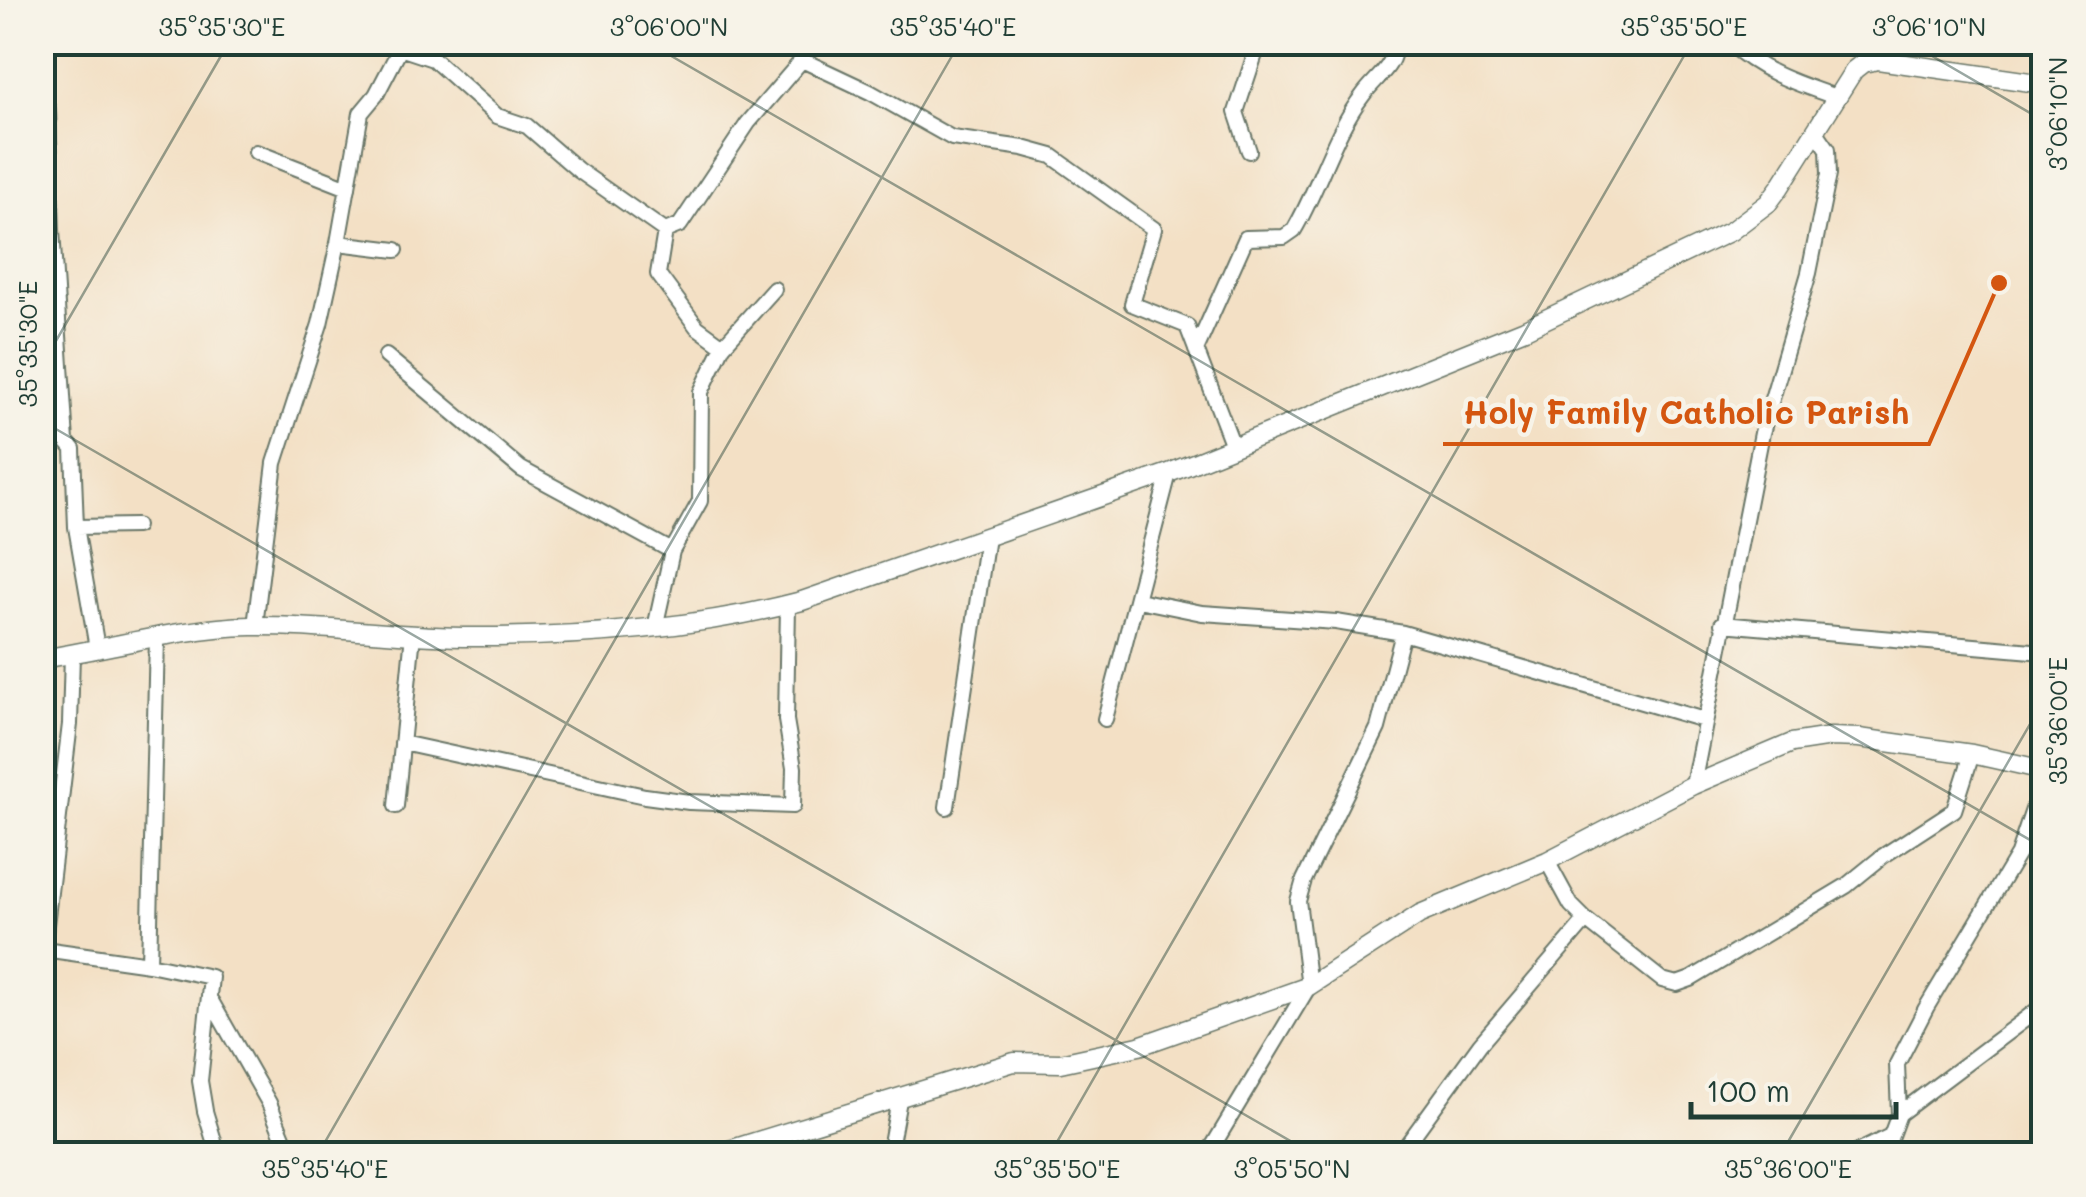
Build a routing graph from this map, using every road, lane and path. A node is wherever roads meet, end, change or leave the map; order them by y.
1 (382, 42) edge
2 (807, 42) edge
3 (1258, 42) edge
4 (1395, 42) edge
5 (1729, 42) edge
6 (399, 51) junction
7 (802, 60) junction
8 (2044, 84) edge
9 (1836, 96) junction
10 (42, 106) edge
11 (1817, 133) junction
12 (1250, 151) dead end
13 (256, 152) dead end
14 (348, 188) junction
15 (47, 230) edge
16 (665, 232) junction
17 (338, 243) junction
18 (396, 250) dead end
19 (774, 289) dead end
20 (722, 346) junction
21 (1196, 350) junction
22 (386, 356) dead end
23 (1234, 446) junction
24 (1169, 473) junction
25 (136, 526) dead end
26 (76, 527) junction
27 (987, 537) junction
28 (672, 551) junction
29 (1138, 600) junction
30 (788, 604) junction
31 (1722, 624) junction
32 (255, 626) junction
33 (654, 628) junction
34 (1403, 633) junction
35 (413, 634) junction
36 (157, 638) junction
37 (96, 648) junction
38 (2044, 652) edge
39 (72, 654) junction
40 (42, 658) edge
41 (1105, 719) dead end
42 (1704, 720) junction
43 (402, 742) junction
44 (1972, 754) junction
45 (2044, 773) edge
46 (1693, 784) junction
47 (396, 806) dead end
48 (947, 807) dead end
49 (1546, 861) junction
50 (1586, 920) junction
51 (44, 954) edge
52 (149, 964) junction
53 (1310, 986) junction
54 (211, 1002) junction
55 (2044, 1005) edge
56 (899, 1100) junction
57 (1898, 1114) junction
58 (1888, 1137) junction
59 (218, 1154) edge
60 (290, 1154) edge
61 (716, 1154) edge
62 (889, 1154) edge
63 (1208, 1154) edge
64 (1400, 1154) edge
65 (1854, 1154) edge
66 (1884, 1154) edge

1 - 6 street
2 - 7 street
3 - 12 street
4 - 21 street
5 - 9 street
6 - 14 street
6 - 16 street
7 - 16 street
7 - 21 street
8 - 9 street
9 - 11 street
10 - 15 street
11 - 23 street
11 - 31 street
13 - 14 street
14 - 17 street
15 - 26 street
16 - 20 street
17 - 18 street
17 - 32 street
19 - 20 street
20 - 28 street
21 - 23 street
22 - 28 street
23 - 24 street
24 - 27 street
24 - 29 street
25 - 26 street
26 - 37 street
27 - 30 street
27 - 48 street
28 - 33 street
29 - 34 street
29 - 41 street
30 - 33 street
30 - 43 street
31 - 38 street
31 - 42 street
32 - 35 street
32 - 36 street
33 - 35 street
34 - 42 street
34 - 53 street
35 - 43 street
36 - 37 street
36 - 52 street
37 - 39 street
39 - 40 street
39 - 51 street
42 - 46 street
43 - 47 street
44 - 45 street
44 - 46 street
44 - 50 street
45 - 57 street
46 - 49 street
49 - 50 street
49 - 53 street
50 - 64 street
51 - 52 street
52 - 54 street
53 - 56 street
53 - 63 street
54 - 59 street
54 - 60 street
55 - 57 street
56 - 61 street
56 - 62 street
57 - 58 street
58 - 65 street
58 - 66 street

